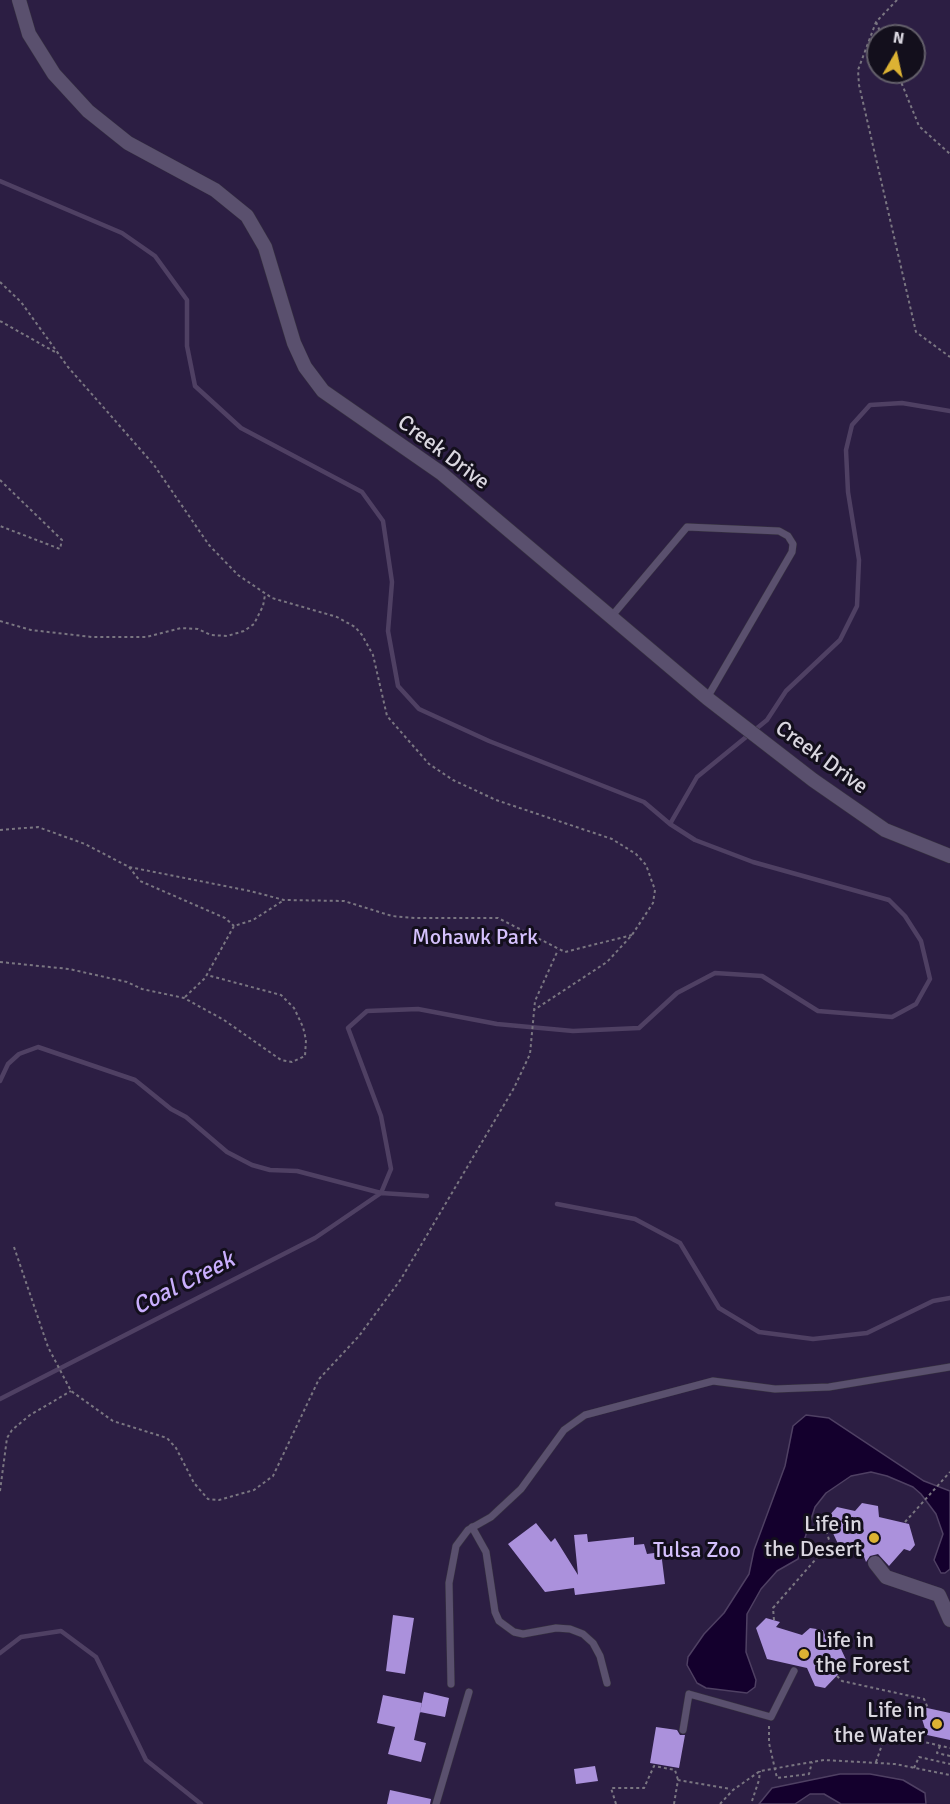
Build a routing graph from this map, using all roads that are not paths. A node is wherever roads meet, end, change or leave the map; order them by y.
1 (19, 0) edge
2 (611, 617) junction
3 (708, 698) junction
4 (950, 856) edge
5 (950, 1367) edge
6 (472, 1527) junction
7 (875, 1563) dead end
8 (950, 1620) edge
9 (794, 1671) dead end
10 (607, 1683) dead end
11 (451, 1684) dead end
12 (469, 1692) dead end
13 (683, 1730) dead end
14 (436, 1804) edge

1 - 2 street, Creek Drive
2 - 3 street, Creek Drive
2 - 3 lane
3 - 4 street, Creek Drive
5 - 6 lane
6 - 10 lane
6 - 11 lane
7 - 8 street
9 - 13 lane
12 - 14 lane

